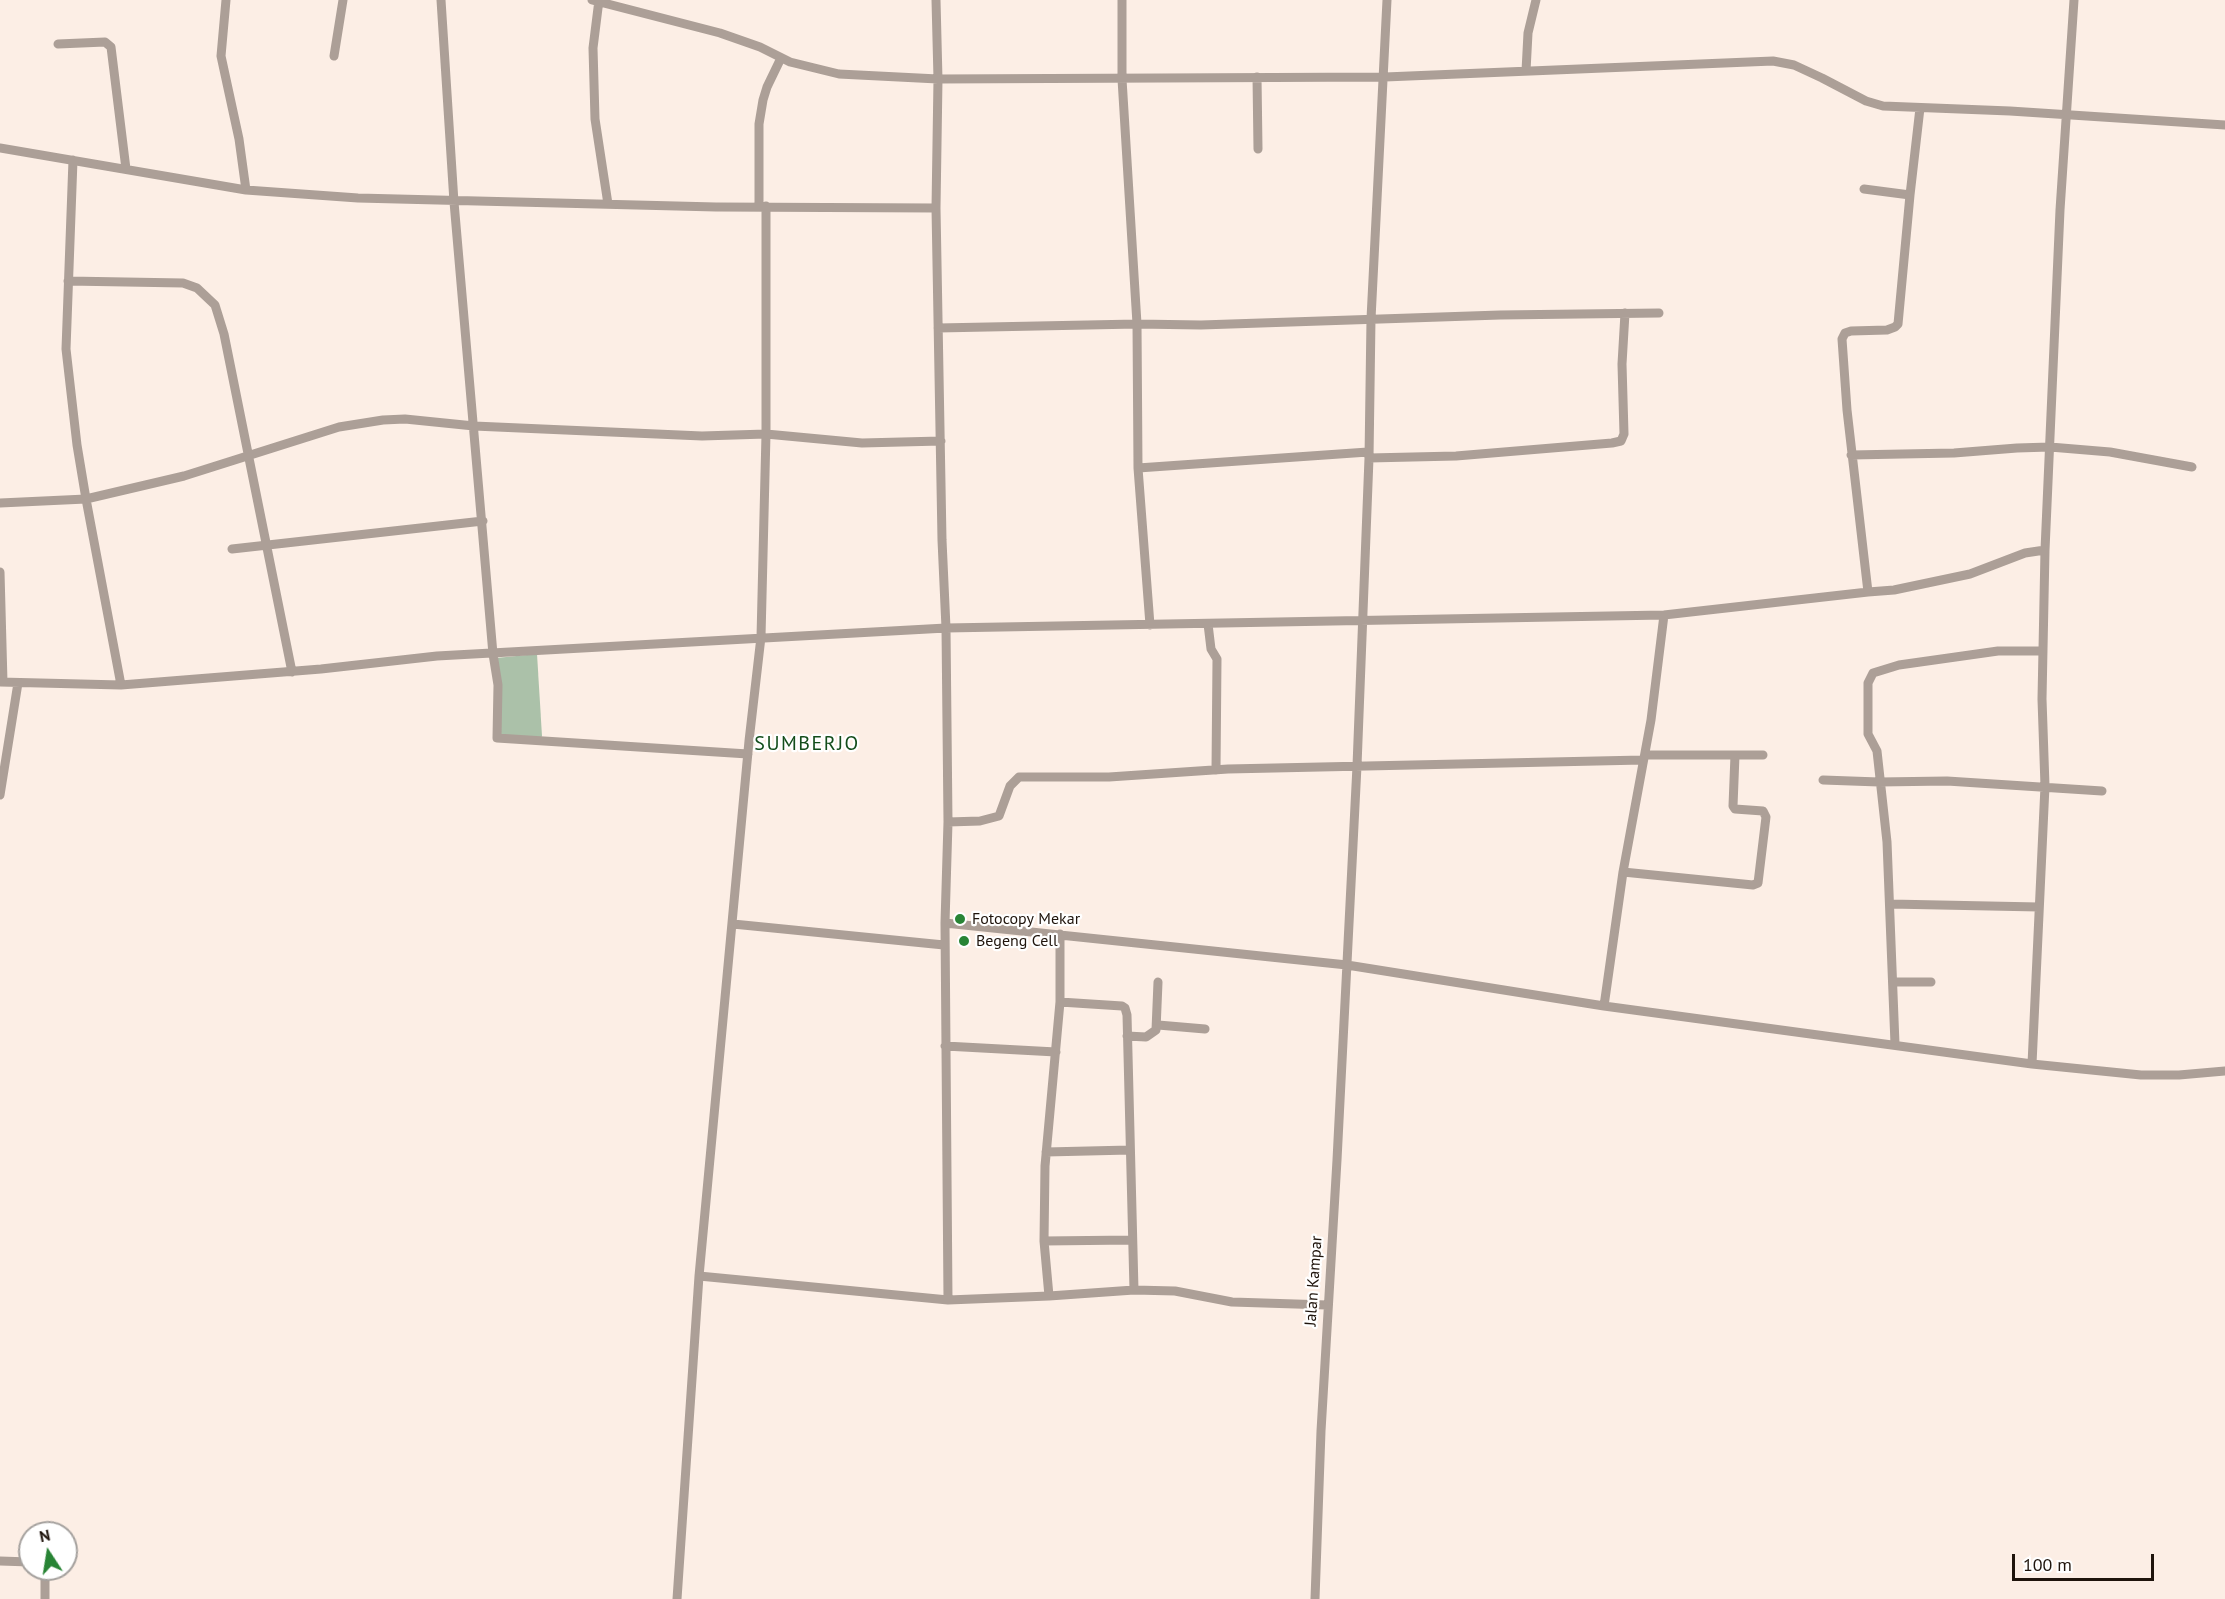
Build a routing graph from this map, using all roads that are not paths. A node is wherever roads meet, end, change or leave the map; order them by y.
1 (226, 0) edge
2 (343, 0) edge
3 (441, 0) edge
4 (596, 0) edge
5 (936, 0) edge
6 (1122, 0) edge
7 (1387, 0) edge
8 (1536, 0) edge
9 (2074, 0) edge
10 (58, 44) dead end
11 (334, 56) dead end
12 (786, 60) junction
13 (1526, 71) junction
14 (1257, 77) junction
15 (1385, 77) junction
16 (939, 79) junction
17 (1122, 79) junction
18 (1920, 108) junction
19 (2065, 115) junction
20 (2225, 125) edge
21 (0, 148) edge
22 (1258, 149) dead end
23 (73, 160) junction
24 (126, 170) junction
25 (1864, 189) dead end
26 (246, 190) junction
27 (1910, 195) junction
28 (454, 202) junction
29 (609, 204) junction
30 (763, 206) junction
31 (936, 207) junction
32 (68, 281) junction
33 (1625, 313) junction
34 (1659, 313) dead end
35 (1371, 320) junction
36 (1137, 324) junction
37 (938, 328) junction
38 (474, 426) junction
39 (766, 434) junction
40 (941, 441) junction
41 (2050, 447) junction
42 (1368, 455) junction
43 (1851, 455) junction
44 (249, 456) junction
45 (1138, 468) junction
46 (2192, 468) dead end
47 (86, 499) junction
48 (0, 503) edge
49 (483, 521) junction
50 (266, 545) junction
51 (232, 549) dead end
52 (2045, 550) junction
53 (0, 572) edge
54 (1868, 592) junction
55 (1664, 615) junction
56 (1363, 622) junction
57 (1208, 624) junction
58 (1150, 625) junction
59 (946, 628) junction
60 (760, 637) junction
61 (2043, 651) junction
62 (493, 654) junction
63 (292, 672) junction
64 (1, 682) edge
65 (18, 683) junction
66 (121, 685) junction
67 (748, 754) junction
68 (1735, 755) junction
69 (1764, 755) dead end
70 (1640, 759) junction
71 (1357, 766) junction
72 (1216, 770) junction
73 (1823, 780) dead end
74 (1880, 782) junction
75 (2045, 786) junction
76 (2102, 791) dead end
77 (0, 795) edge
78 (948, 822) junction
79 (1623, 872) junction
80 (1890, 904) junction
81 (2039, 907) junction
82 (945, 923) junction
83 (733, 924) junction
84 (1060, 934) junction
85 (944, 945) junction
86 (1347, 965) junction
87 (1158, 982) dead end
88 (1893, 982) junction
89 (1931, 982) dead end
90 (1060, 1002) junction
91 (1604, 1006) junction
92 (1158, 1025) junction
93 (1205, 1029) dead end
94 (1127, 1036) junction
95 (1895, 1044) junction
96 (945, 1046) junction
97 (1056, 1052) junction
98 (2032, 1064) junction
99 (2225, 1071) edge
100 (1130, 1150) junction
101 (1046, 1152) junction
102 (1132, 1240) junction
103 (1044, 1241) junction
104 (699, 1276) junction
105 (1134, 1290) junction
106 (1049, 1296) junction
107 (948, 1300) junction
108 (1328, 1305) junction
109 (0, 1561) edge
110 (18, 1562) edge
111 (45, 1581) edge
112 (45, 1599) edge
113 (677, 1599) edge
114 (1316, 1599) edge

1 - 26 street
2 - 11 street
3 - 28 street
4 - 12 street
4 - 29 street
5 - 16 street
6 - 17 street
7 - 15 street, Jalan Kampar
8 - 13 street
9 - 19 street
10 - 24 street
12 - 16 street
12 - 30 street
13 - 15 street
13 - 18 street
14 - 15 street
14 - 17 street
14 - 22 street
15 - 35 street, Jalan Kampar
16 - 17 street
16 - 31 street
17 - 36 street
18 - 19 street
18 - 27 street
19 - 20 street
19 - 41 street
21 - 23 street
23 - 24 street
23 - 32 street
24 - 26 street
25 - 27 street
26 - 28 street
27 - 43 street
28 - 29 street
28 - 38 street
29 - 30 street
30 - 31 street
30 - 39 street
31 - 37 street
32 - 44 street
32 - 47 street
33 - 34 street
33 - 35 street
33 - 42 street
35 - 36 street
35 - 42 street, Jalan Kampar
36 - 37 street
36 - 45 street
37 - 40 street
38 - 39 street
38 - 44 street
38 - 49 street
39 - 40 street
39 - 60 street
40 - 59 street
41 - 43 street
41 - 46 street
41 - 52 street
42 - 45 street
42 - 56 street, Jalan Kampar
43 - 54 street
44 - 47 street
44 - 50 street
45 - 58 street
47 - 48 street
47 - 66 street
49 - 50 street
49 - 62 street
50 - 51 street
50 - 63 street
52 - 54 street
52 - 61 street
53 - 64 street
54 - 55 street
55 - 56 street
55 - 70 street
56 - 57 street
56 - 71 street, Jalan Kampar
57 - 58 street
57 - 72 street
58 - 59 street
59 - 60 street
59 - 78 street
60 - 62 street
60 - 67 street
61 - 74 street
61 - 75 street
62 - 63 street
62 - 67 street
63 - 66 street
64 - 65 street
65 - 66 street
65 - 77 street
67 - 83 street
68 - 69 street
68 - 70 street
68 - 79 street
70 - 71 street
70 - 79 street
71 - 72 street
71 - 86 street, Jalan Kampar
72 - 78 street
73 - 74 street
74 - 75 street
74 - 80 street
75 - 76 street
75 - 81 street
78 - 82 street
79 - 91 street
80 - 81 street
80 - 88 street
81 - 98 street
82 - 84 street
82 - 85 street
83 - 85 street
83 - 104 street
84 - 86 street
84 - 90 street
85 - 96 street
86 - 91 street
86 - 108 street, Jalan Kampar
87 - 92 street
88 - 89 street
88 - 95 street
90 - 94 street
90 - 97 street
91 - 95 street
92 - 93 street
92 - 94 street
94 - 100 street
95 - 98 street
96 - 97 street
96 - 107 street
97 - 101 street
98 - 99 street
100 - 101 street
100 - 102 street
101 - 103 street
102 - 103 street
102 - 105 street
103 - 106 street
104 - 107 street
104 - 113 street
105 - 106 street
105 - 108 street
106 - 107 street
108 - 114 street, Jalan Kampar
109 - 110 street
111 - 112 street

